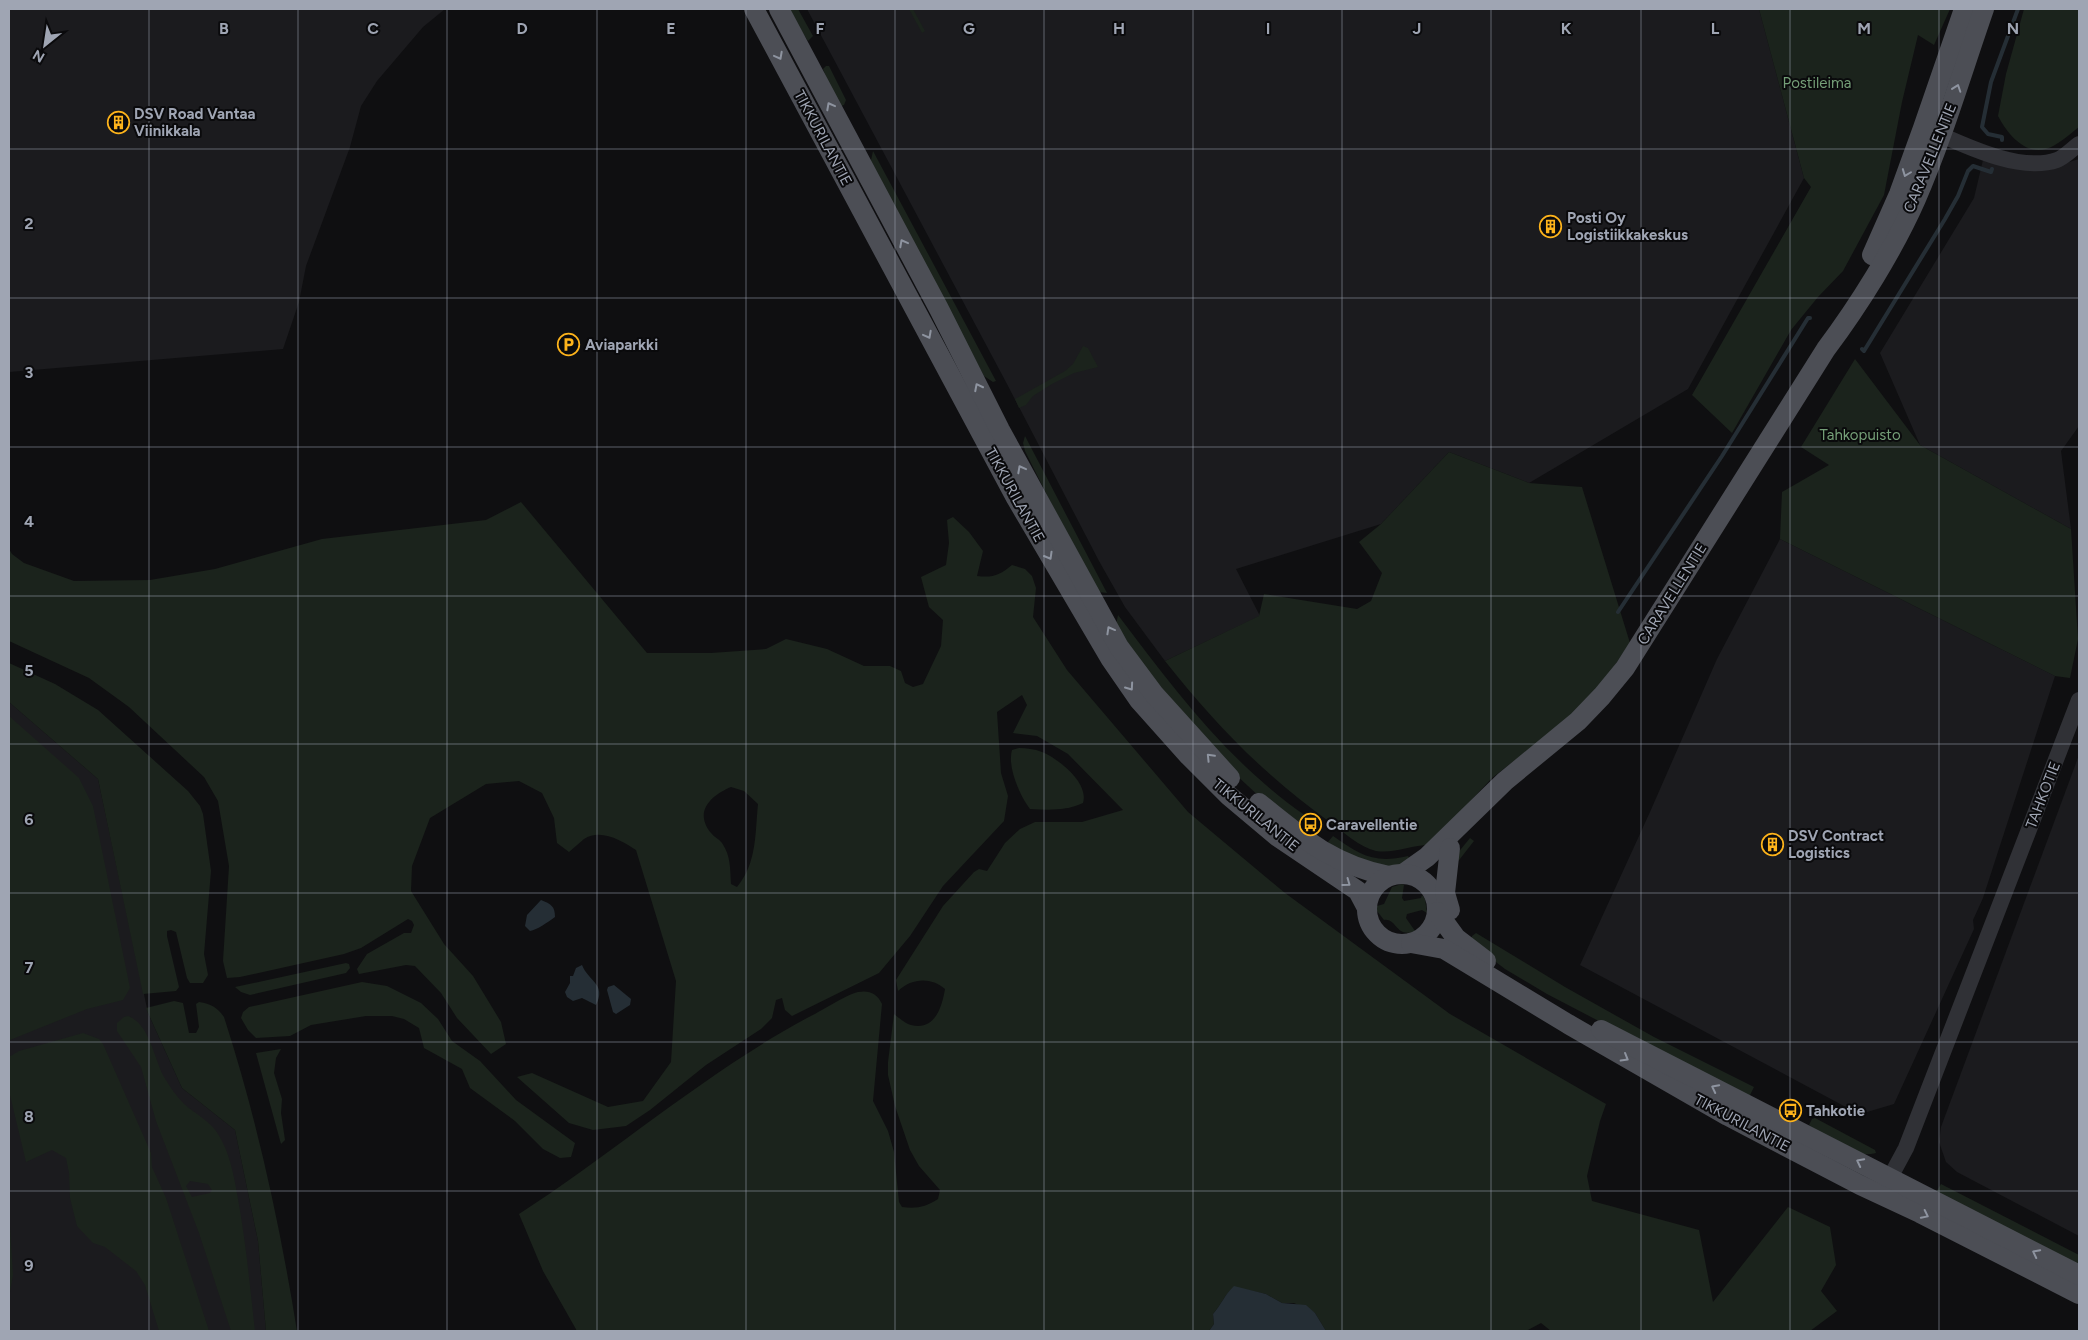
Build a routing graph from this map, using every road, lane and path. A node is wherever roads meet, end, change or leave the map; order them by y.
1 (754, 9) edge
2 (779, 9) edge
3 (1964, 9) edge
4 (1984, 9) edge
5 (1932, 132) junction
6 (2079, 144) edge
7 (2079, 700) edge
8 (1478, 805) junction
9 (1450, 848) junction
10 (1396, 875) junction
11 (1435, 903) junction
12 (1367, 908) junction
13 (1411, 943) junction
14 (1468, 948) junction
15 (1885, 1186) junction
16 (2079, 1275) edge
17 (2079, 1294) edge

1 -> 12 main road, TIKKURILANTIE
10 -> 2 main road, TIKKURILANTIE
3 - 5 main road, CARAVELLENTIE
5 -> 4 main road, CARAVELLENTIE
5 - 6 street
5 - 8 main road, CARAVELLENTIE
7 - 15 street, TAHKOTIE
8 - 9 main road, CARAVELLENTIE
8 - 10 main road, CARAVELLENTIE
9 - 11 main road, CARAVELLENTIE
9 - 14 main road
10 - 11 main road
10 - 12 main road
11 - 13 main road
11 - 14 main road, TIKKURILANTIE
12 - 13 main road
13 -> 15 main road, TIKKURILANTIE
15 -> 14 main road, TIKKURILANTIE
16 -> 15 main road, TIKKURILANTIE
15 -> 17 main road, TIKKURILANTIE

